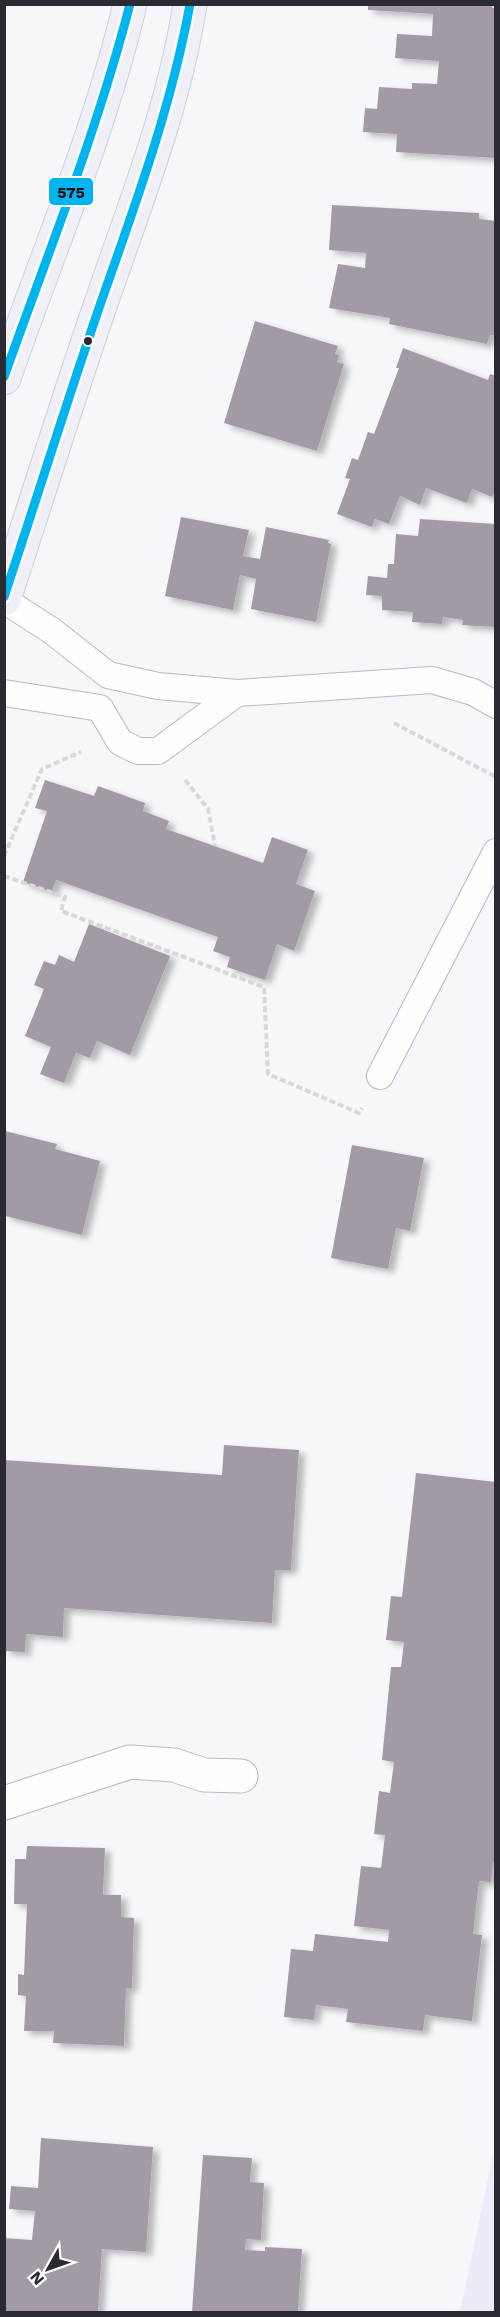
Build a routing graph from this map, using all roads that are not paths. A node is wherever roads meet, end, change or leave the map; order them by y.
1 (130, 4) edge
2 (190, 4) edge
3 (4, 378) edge
4 (4, 599) edge
5 (108, 675) junction
6 (4, 693) edge
7 (237, 693) junction
8 (495, 705) edge
9 (88, 706) junction
10 (495, 852) edge
11 (380, 1076) road end
12 (241, 1776) dead end
13 (4, 1803) edge

1 - 3 highway
2 - 4 highway
4 - 5 lane
5 - 7 lane
5 - 9 lane
6 - 9 lane
7 - 8 lane
7 - 9 lane
10 - 11 lane
12 - 13 street

